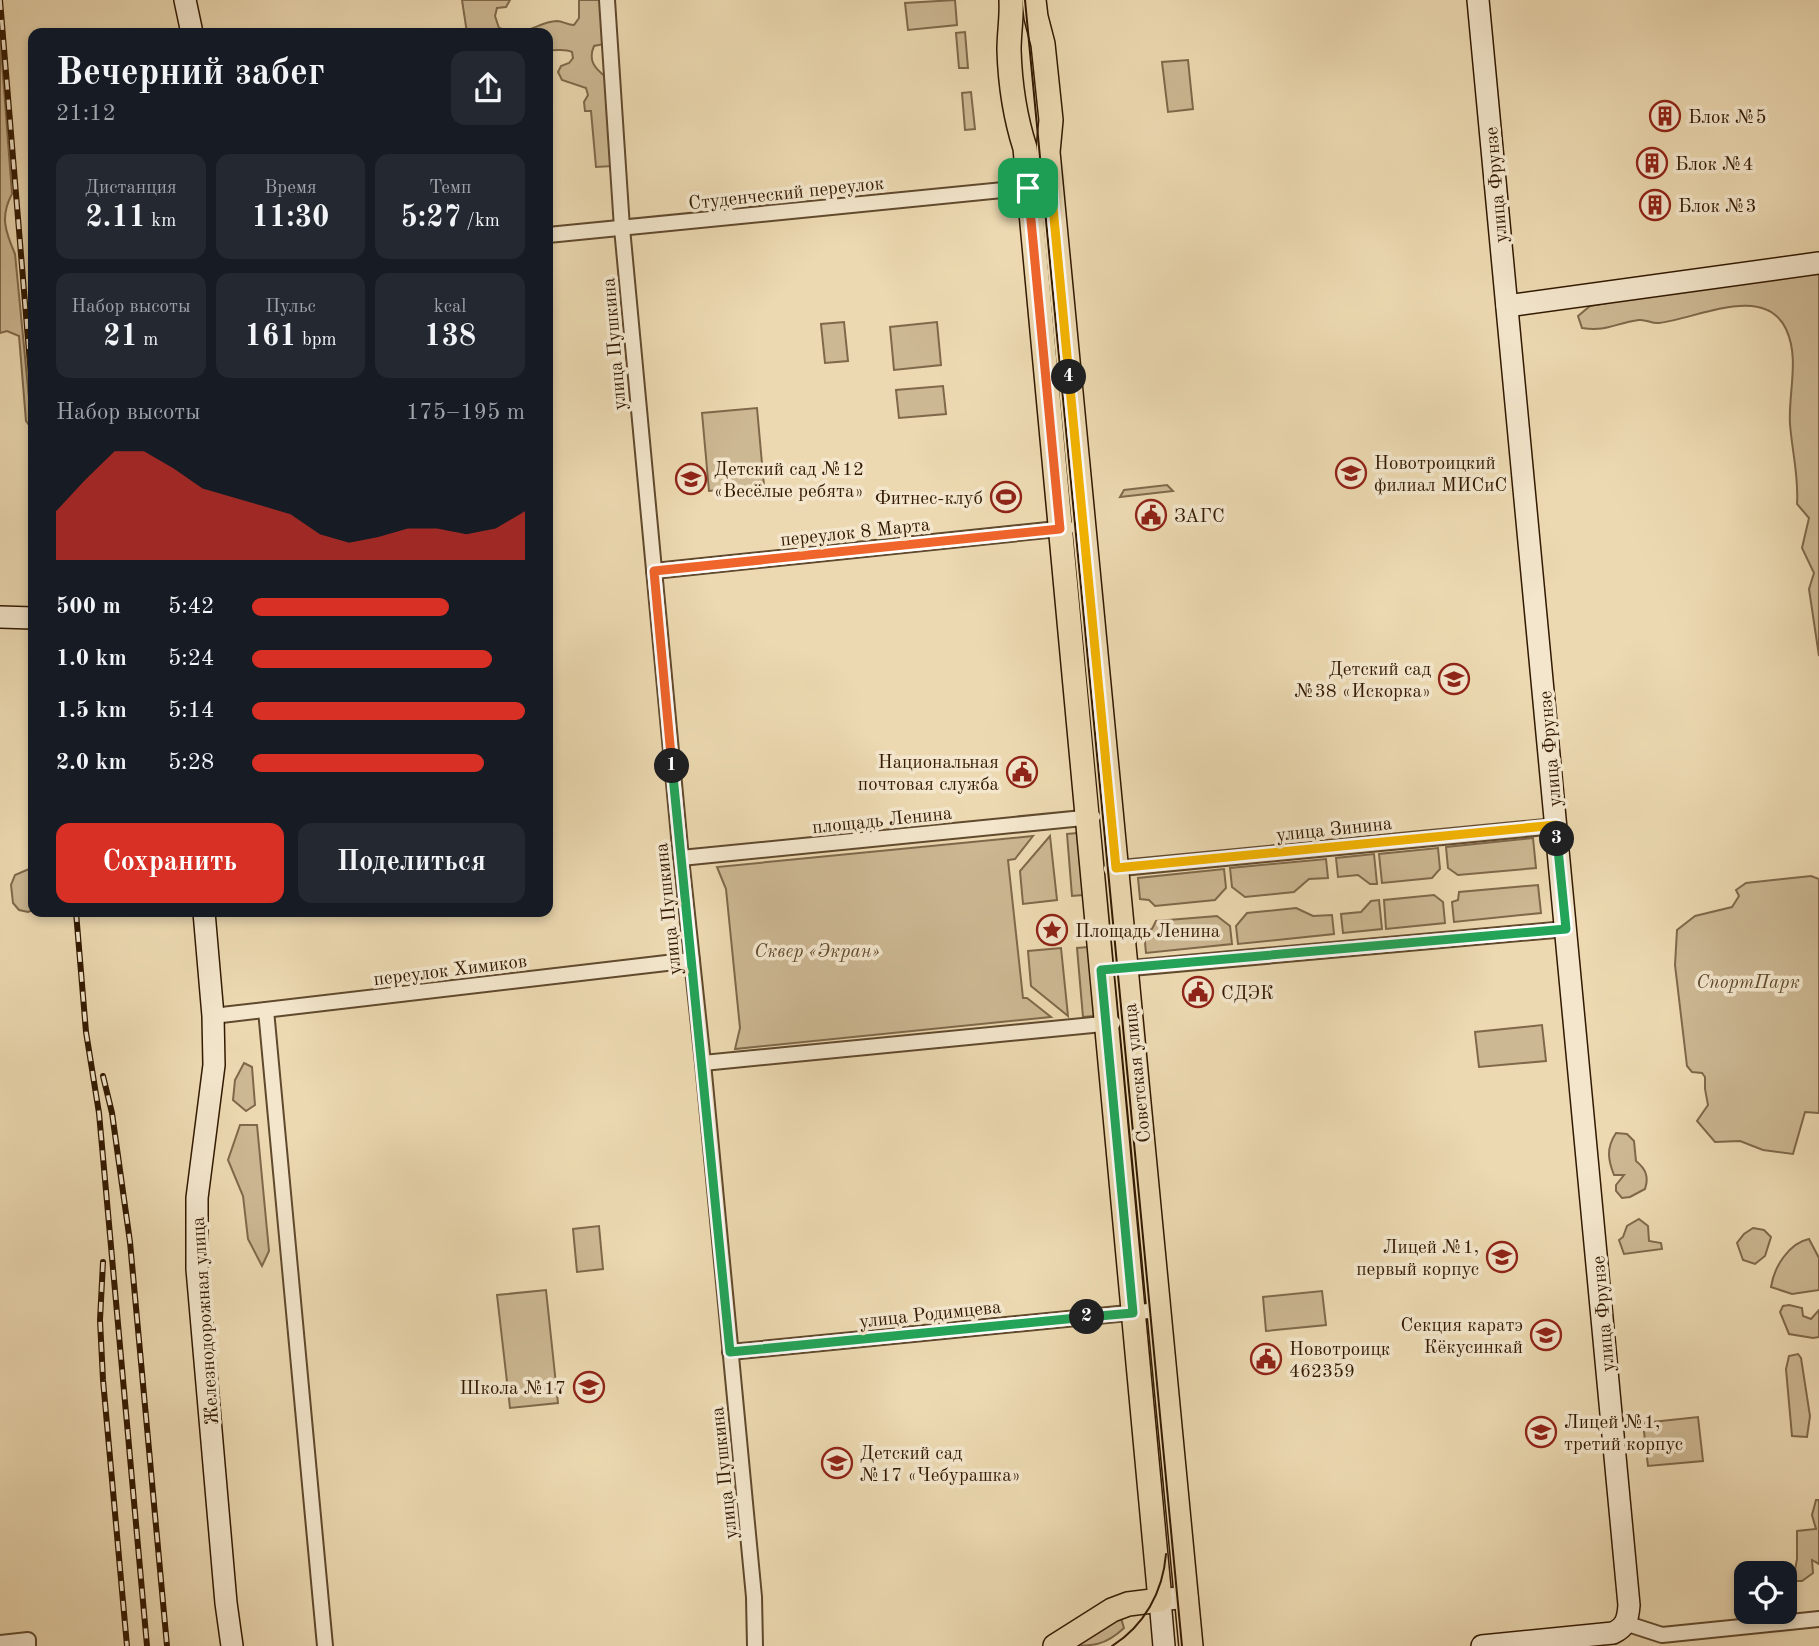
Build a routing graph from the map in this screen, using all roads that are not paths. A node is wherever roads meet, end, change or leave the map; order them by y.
1 (185, 0) edge
2 (607, 0) edge
3 (1011, 0) edge
4 (1034, 0) edge
5 (1478, 0) edge
6 (191, 28) edge
7 (1040, 187) junction
8 (622, 228) junction
9 (553, 235) edge
10 (1819, 263) edge
11 (1507, 306) junction
12 (1084, 527) junction
13 (1060, 529) junction
14 (654, 571) junction
15 (0, 617) edge
16 (28, 618) edge
17 (1111, 815) junction
18 (1087, 818) junction
19 (1556, 825) junction
20 (681, 858) junction
21 (1116, 868) junction
22 (1092, 870) junction
23 (204, 917) edge
24 (1566, 929) junction
25 (692, 960) junction
26 (1126, 968) junction
27 (1101, 970) junction
28 (266, 1010) junction
29 (213, 1016) junction
30 (1131, 1021) junction
31 (1106, 1023) junction
32 (703, 1063) junction
33 (1159, 1310) junction
34 (1133, 1313) junction
35 (730, 1352) junction
36 (1187, 1597) junction
37 (1160, 1600) junction
38 (1819, 1619) edge
39 (1625, 1623) junction
40 (0, 1643) edge
41 (28, 1643) edge
42 (232, 1646) edge
43 (325, 1646) edge
44 (755, 1646) edge
45 (1055, 1646) edge
46 (1164, 1646) edge
47 (1192, 1646) edge
48 (1482, 1646) edge

1 - 6 street
2 - 8 street, улица Пушкина
3 - 7 main road, Советская улица
4 - 7 main road, Советская улица
5 - 11 street, улица Фрунзе
7 - 8 street, Студенческий переулок
7 - 12 main road, Советская улица
7 - 13 main road, Советская улица
8 - 9 street, Студенческий переулок
8 - 14 street, улица Пушкина
10 - 11 street
11 - 19 street, улица Фрунзе
12 - 13 street, переулок 8 Марта
12 - 17 main road, Советская улица
13 - 14 street, переулок 8 Марта
13 - 18 main road, Советская улица
14 - 20 street, улица Пушкина
15 - 16 street
17 - 18 street, площадь Ленина
17 - 21 main road, Советская улица
18 - 20 street, площадь Ленина
18 - 22 main road, Советская улица
19 - 21 street, улица Зинина
19 - 24 street, улица Фрунзе
20 - 25 street, улица Пушкина
21 - 22 street, улица Зинина
21 - 26 main road, Советская улица
22 - 27 main road, Советская улица
23 - 29 street, Железнодорожная улица
24 - 26 street
24 - 39 street, улица Фрунзе
25 - 28 street, переулок Химиков
25 - 32 street, улица Пушкина
26 - 27 street
26 - 30 main road, Советская улица
27 - 31 main road, Советская улица
28 - 29 street, переулок Химиков
28 - 43 street
29 - 42 street, Железнодорожная улица
30 - 31 street
30 - 33 main road, Советская улица
31 - 32 street
31 - 34 main road, Советская улица
32 - 35 street, улица Пушкина
33 - 34 street, улица Родимцева
33 - 36 main road, Советская улица
34 - 35 street, улица Родимцева
34 - 37 main road, Советская улица
35 - 44 street, улица Пушкина
36 - 37 street
36 - 47 main road, Советская улица
37 - 45 main road
37 - 46 street, Советская улица
38 - 39 street
39 - 48 street
40 - 41 street

